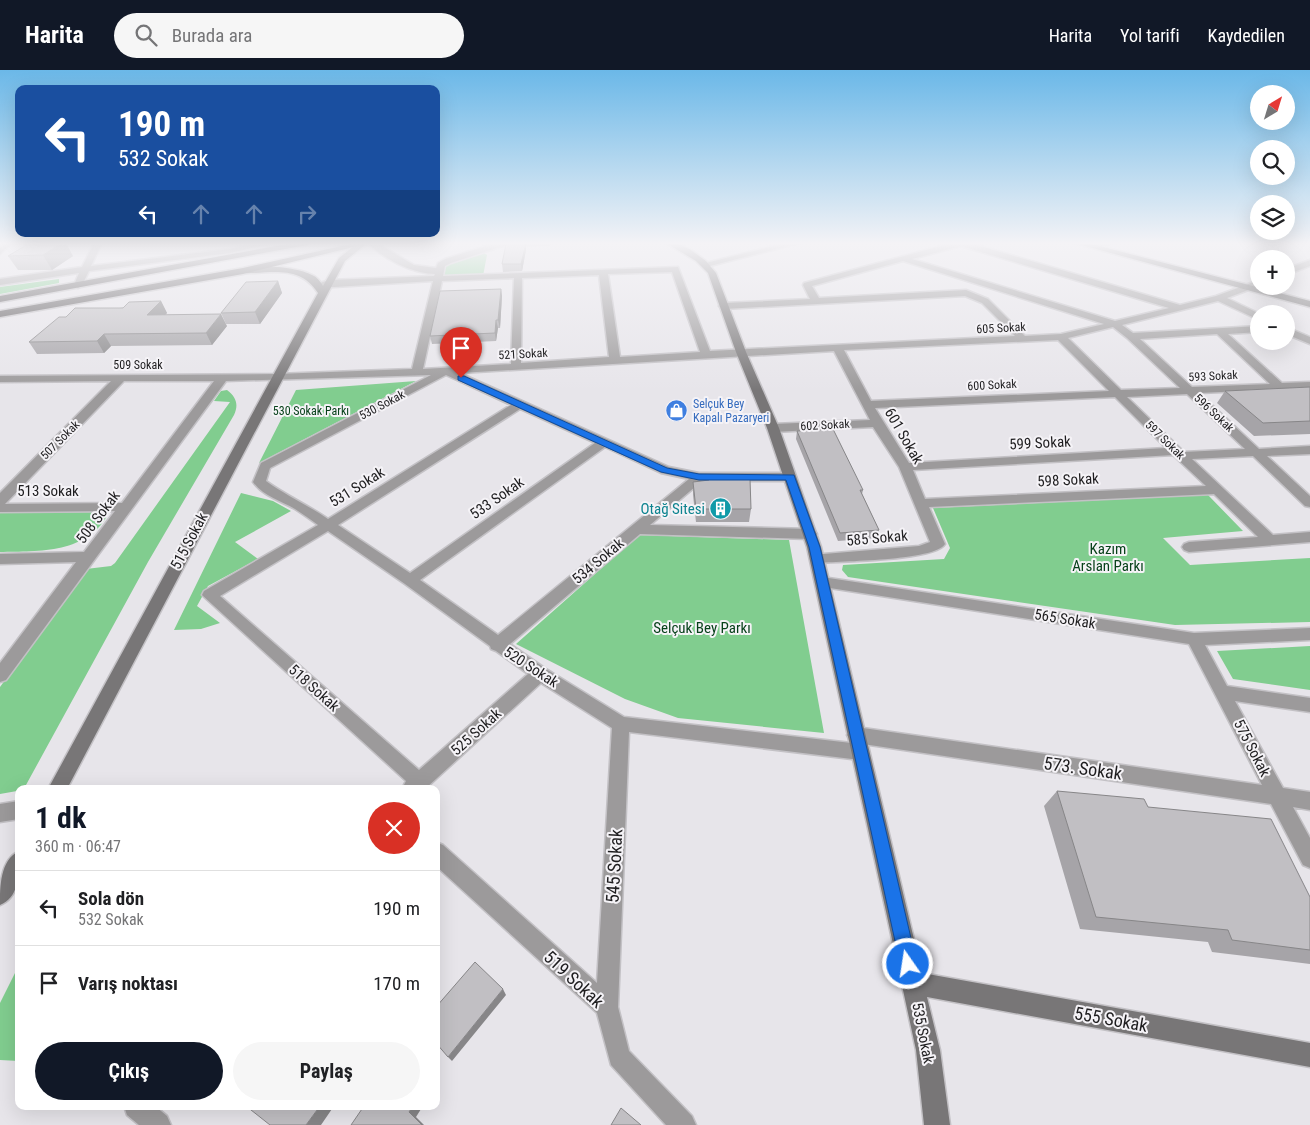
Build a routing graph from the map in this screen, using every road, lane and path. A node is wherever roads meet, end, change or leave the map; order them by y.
1 (38, 292) edge
2 (120, 292) edge
3 (318, 292) edge
4 (434, 292) edge
5 (518, 292) edge
6 (606, 292) edge
7 (683, 292) edge
8 (718, 292) edge
9 (811, 292) edge
10 (953, 292) edge
11 (958, 292) edge
12 (1012, 292) edge
13 (1128, 292) edge
14 (1237, 292) edge
15 (1283, 295) edge
16 (1293, 295) edge
17 (1220, 298) junction
18 (0, 299) edge
19 (1310, 299) edge
20 (816, 301) junction
21 (1310, 304) edge
22 (724, 306) junction
23 (1181, 308) junction
24 (1250, 313) edge
25 (0, 314) edge
26 (1116, 324) junction
27 (1250, 329) edge
28 (1219, 331) junction
29 (1295, 334) edge
30 (1131, 336) junction
31 (1061, 337) junction
32 (1023, 339) junction
33 (1310, 341) edge
34 (837, 347) junction
35 (741, 352) junction
36 (706, 356) junction
37 (615, 361) junction
38 (516, 366) junction
39 (446, 371) junction
40 (417, 372) junction
41 (276, 377) junction
42 (222, 378) junction
43 (0, 379) edge
44 (13, 379) junction
45 (120, 379) junction
46 (1310, 385) edge
47 (1279, 386) junction
48 (1190, 390) junction
49 (0, 391) edge
50 (1117, 393) junction
51 (520, 404) junction
52 (867, 404) junction
53 (877, 423) junction
54 (773, 428) junction
55 (604, 442) junction
56 (1310, 450) edge
57 (1256, 452) junction
58 (1179, 454) junction
59 (265, 466) joint
60 (905, 467) junction
61 (699, 477) junction
62 (790, 477) junction
63 (1217, 490) junction
64 (0, 501) edge
65 (920, 503) junction
66 (1310, 503) edge
67 (126, 507) junction
68 (0, 508) edge
69 (328, 525) junction
70 (637, 529) junction
71 (810, 534) junction
72 (1310, 538) edge
73 (1271, 541) junction
74 (938, 544) joint
75 (1189, 547) dead end
76 (88, 557) junction
77 (817, 558) junction
78 (0, 559) edge
79 (410, 580) junction
80 (822, 582) junction
81 (209, 594) joint
82 (1310, 634) edge
83 (1194, 639) junction
84 (498, 645) junction
85 (540, 674) junction
86 (0, 676) edge
87 (1224, 692) junction
88 (1310, 705) edge
89 (621, 724) junction
90 (858, 743) junction
91 (59, 785) edge
92 (415, 785) edge
93 (1276, 796) junction
94 (1310, 801) edge
95 (15, 811) edge
96 (0, 813) edge
97 (440, 856) edge
98 (1310, 858) edge
99 (15, 868) edge
100 (0, 894) edge
101 (913, 983) junction
102 (607, 1007) junction
103 (1310, 1055) edge
104 (141, 1110) edge
105 (158, 1125) edge
106 (683, 1125) edge
107 (937, 1125) edge

1 - 18 main road
2 - 25 main road
3 - 41 street, 515 Sokak
4 - 40 street
5 - 38 street
6 - 37 street
7 - 36 street
8 - 22 street, 535 Sokak
9 - 20 street
10 - 20 street
11 - 32 street
12 - 26 street
13 - 23 street
14 - 17 street, 605 Sokak
15 - 21 street
16 - 19 street
17 - 23 street, 605 Sokak
17 - 24 street
20 - 22 street
22 - 35 street, 535 Sokak
23 - 26 street, 605 Sokak
26 - 30 street, 596 Sokak
26 - 31 street, 605 Sokak
27 - 28 street
28 - 30 street
28 - 47 street
29 - 33 street
30 - 48 street, 596 Sokak
31 - 32 street, 605 Sokak
31 - 50 street, 597 Sokak
32 - 34 street, 605 Sokak
34 - 35 street, 605 Sokak
34 - 52 street, 601 Sokak
35 - 36 street, 521 Sokak
35 - 54 street, 535 Sokak
36 - 37 street, 521 Sokak
37 - 38 street, 521 Sokak
38 - 39 street, 521 Sokak
39 - 40 street, 521 Sokak
39 - 51 street
39 - 59 street, 530 Sokak
40 - 41 street, 521 Sokak
41 - 42 street, 509 Sokak
41 - 91 street, 515 Sokak
42 - 45 street, 509 Sokak
42 - 67 street, 508 Sokak
43 - 44 street, 509 Sokak
44 - 45 street, 509 Sokak
44 - 49 street
45 - 64 street, 507 Sokak
46 - 47 street, 593 Sokak
47 - 48 street, 593 Sokak
48 - 50 street, 593 Sokak
48 - 57 street, 596 Sokak
50 - 52 street, 600 Sokak
50 - 58 street, 597 Sokak
51 - 55 street
51 - 69 street, 531 Sokak
52 - 53 street, 601 Sokak
53 - 54 street, 602 Sokak
53 - 60 street, 601 Sokak
54 - 62 street, 535 Sokak
55 - 61 street
55 - 79 street, 533 Sokak
56 - 57 street, 599 Sokak
57 - 58 street, 599 Sokak
57 - 66 street, 596 Sokak
58 - 60 street, 599 Sokak
58 - 63 street, 597 Sokak
59 - 69 street, 520 Sokak
60 - 65 street, 601 Sokak
61 - 62 street
61 - 70 street, 534 Sokak
62 - 71 street, 535 Sokak
63 - 65 street, 598 Sokak
63 - 73 street, 597 Sokak
65 - 74 street, 601 Sokak
67 - 68 street, 513 Sokak
67 - 76 street, 508 Sokak
69 - 79 street, 520 Sokak
69 - 81 street, 531 Sokak
70 - 71 street
70 - 84 street, 534 Sokak
71 - 77 street, 535 Sokak
72 - 73 street
73 - 75 street
74 - 77 street, 585 Sokak
76 - 78 street
76 - 86 street, 508 Sokak
77 - 80 street, 535 Sokak
79 - 84 street, 520 Sokak
80 - 83 street, 565 Sokak
80 - 90 street, 535 Sokak
81 - 92 street, 518 Sokak
82 - 83 street, 565 Sokak
83 - 87 street, 575 Sokak
84 - 85 street, 520 Sokak
85 - 89 street, 520 Sokak
85 - 92 street, 525 Sokak
87 - 88 street
87 - 93 street, 575 Sokak
89 - 90 street, 520 Sokak
89 - 102 street, 545 Sokak
90 - 93 street, 573. Sokak
90 - 101 street, 535 Sokak
93 - 94 street, 573. Sokak
93 - 98 street, 575 Sokak
95 - 96 street
97 - 102 street, 519 Sokak
99 - 100 street
101 - 103 street, 555 Sokak
101 - 107 street, 535 Sokak
102 - 106 street, 519 Sokak
104 - 105 street

